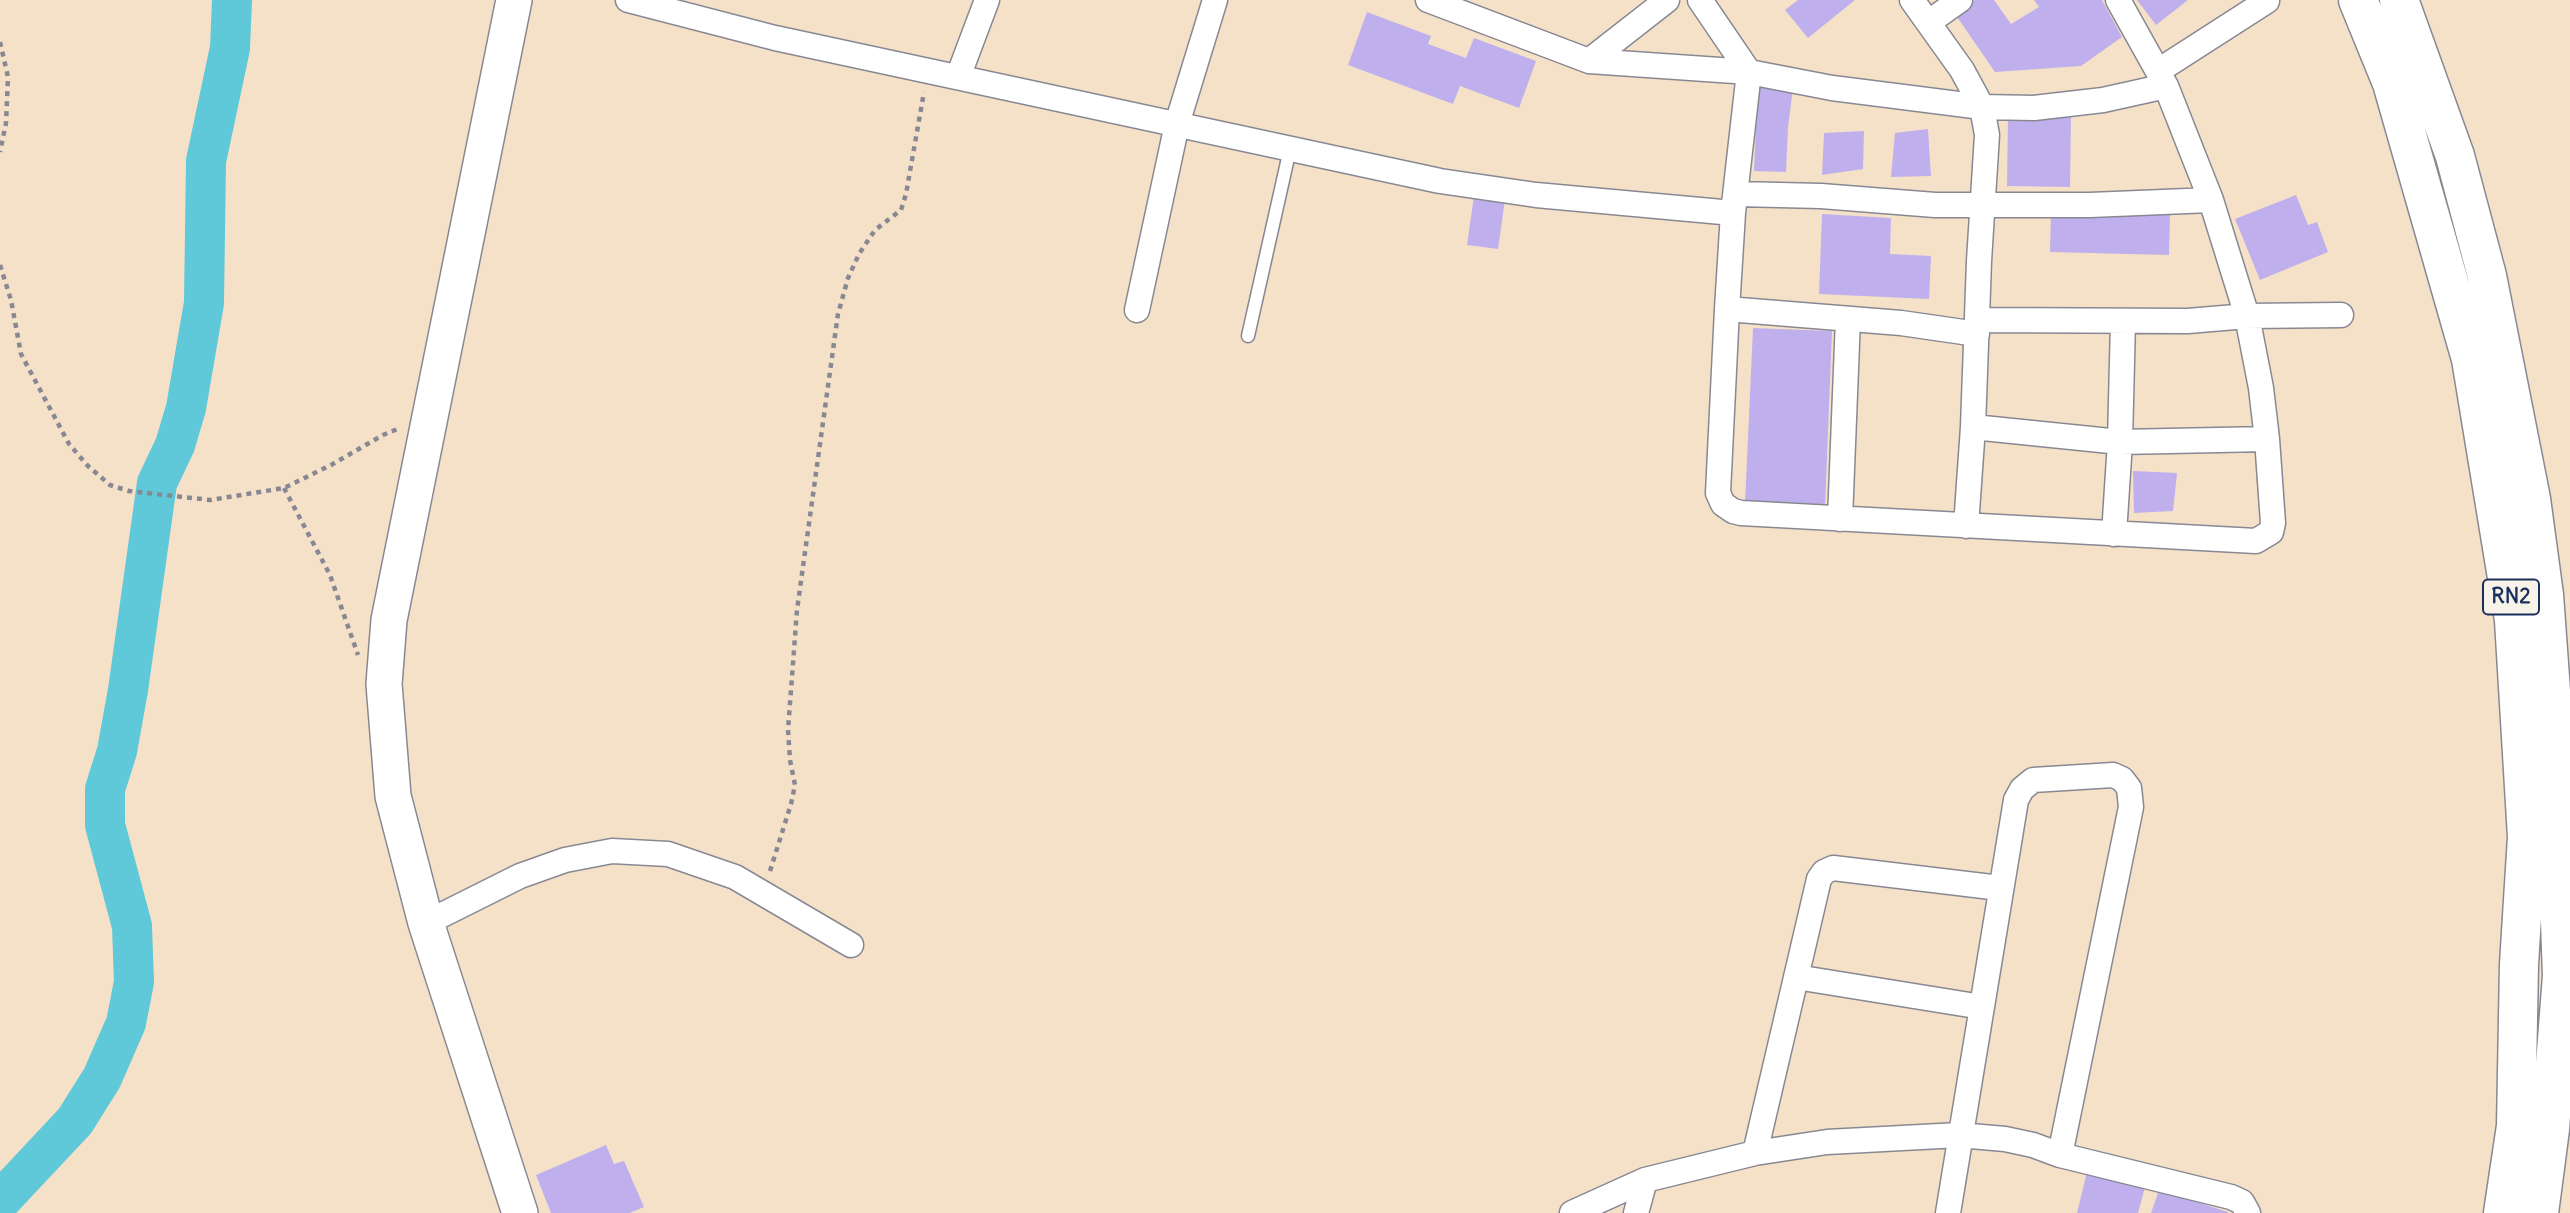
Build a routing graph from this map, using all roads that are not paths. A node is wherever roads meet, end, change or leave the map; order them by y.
1 (514, 0) edge
2 (628, 0) edge
3 (986, 0) edge
4 (1215, 0) edge
5 (1428, 0) edge
6 (1667, 0) edge
7 (1700, 0) edge
8 (1912, 0) edge
9 (1960, 0) edge
10 (2118, 0) edge
11 (2358, 0) edge
12 (2399, 0) edge
13 (2267, 1) edge
14 (1929, 22) junction
15 (1589, 61) junction
16 (1749, 72) junction
17 (958, 77) junction
18 (2162, 78) junction
19 (1982, 107) junction
20 (1177, 124) junction
21 (1290, 149) junction
22 (2211, 200) junction
23 (1735, 203) junction
24 (1983, 204) junction
25 (1727, 309) junction
26 (1137, 310) dead end
27 (2341, 315) dead end
28 (2247, 316) junction
29 (1848, 319) junction
30 (2123, 321) junction
31 (1977, 327) junction
32 (1248, 335) dead end
33 (1973, 427) junction
34 (2267, 439) junction
35 (2120, 442) junction
36 (1840, 519) junction
37 (1966, 526) junction
38 (2114, 534) junction
39 (2000, 888) junction
40 (426, 923) junction
41 (851, 945) dead end
42 (1796, 977) junction
43 (1982, 1007) junction
44 (1959, 1135) junction
45 (1755, 1153) junction
46 (2060, 1155) junction
47 (1645, 1180) junction
48 (520, 1213) edge
49 (1572, 1213) edge
50 (1636, 1213) edge
51 (1948, 1213) edge
52 (2248, 1213) edge
53 (2503, 1213) edge
54 (2539, 1213) edge

1 - 40 street
2 - 17 street
3 - 17 street
4 - 20 street
5 - 15 street
6 - 15 street
7 - 16 street
8 - 14 street
9 - 14 street
10 - 18 street
11 - 53 highway, RN2
12 - 54 highway, RN2
13 - 18 street
14 - 19 street
15 - 16 street
16 - 19 street
16 - 23 street
17 - 20 street
18 - 19 street
18 - 22 street
19 - 24 street
20 - 21 street
20 - 26 street
21 - 23 street
21 - 32 lane
22 - 24 street
22 - 28 street
23 - 24 street
23 - 25 street
24 - 31 street
25 - 29 street
25 - 36 street
27 - 28 street
28 - 30 street
28 - 34 street
29 - 31 street
29 - 36 street
30 - 31 street
30 - 35 street
31 - 33 street
33 - 35 street
33 - 37 street
34 - 35 street
34 - 38 street
35 - 38 street
36 - 37 street
37 - 38 street
39 - 42 street
39 - 43 street
39 - 46 street
40 - 41 street
40 - 48 street
42 - 43 street
42 - 45 street
43 - 44 street
44 - 45 street
44 - 46 street
44 - 51 street
45 - 47 street
46 - 52 street
47 - 49 street
47 - 50 street

